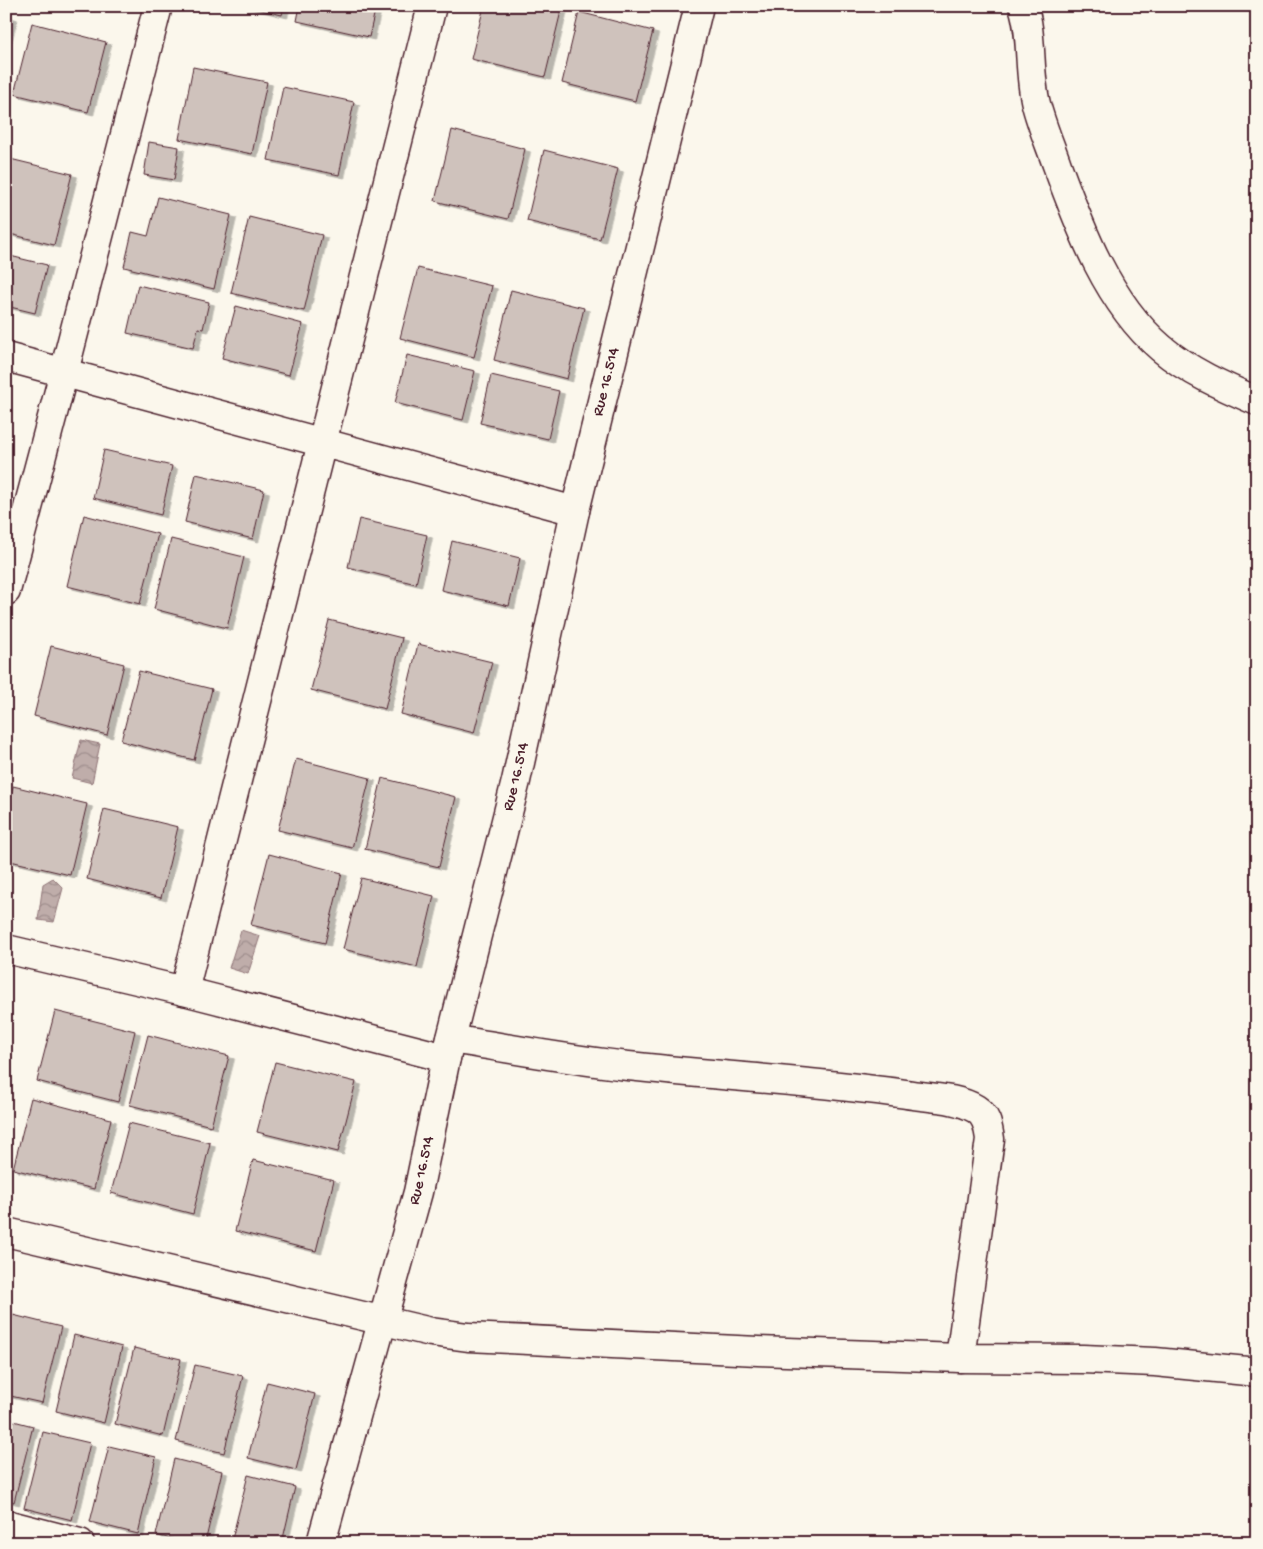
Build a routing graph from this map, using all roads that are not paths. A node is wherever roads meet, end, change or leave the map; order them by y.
1 (158, 6) edge
2 (432, 6) edge
3 (698, 6) edge
4 (1023, 6) edge
5 (6, 357) edge
6 (64, 372) junction
7 (1257, 401) edge
8 (322, 443) junction
9 (575, 511) junction
10 (6, 591) edge
11 (6, 949) edge
12 (184, 991) junction
13 (449, 1048) junction
14 (6, 1232) edge
15 (383, 1321) junction
16 (960, 1358) junction
17 (1257, 1372) edge
18 (6, 1524) edge
19 (80, 1543) edge
20 (320, 1543) edge

1 - 6 street
2 - 8 street
3 - 9 street, Rue 16.514
4 - 7 street
5 - 6 street
6 - 8 street
6 - 10 street
8 - 9 street
8 - 12 street
9 - 13 street, Rue 16.514
11 - 12 street
12 - 13 street
13 - 15 street, Rue 16.514
13 - 16 street
14 - 15 street
15 - 16 street
15 - 20 street, Rue 16.514
16 - 17 street
18 - 19 street

